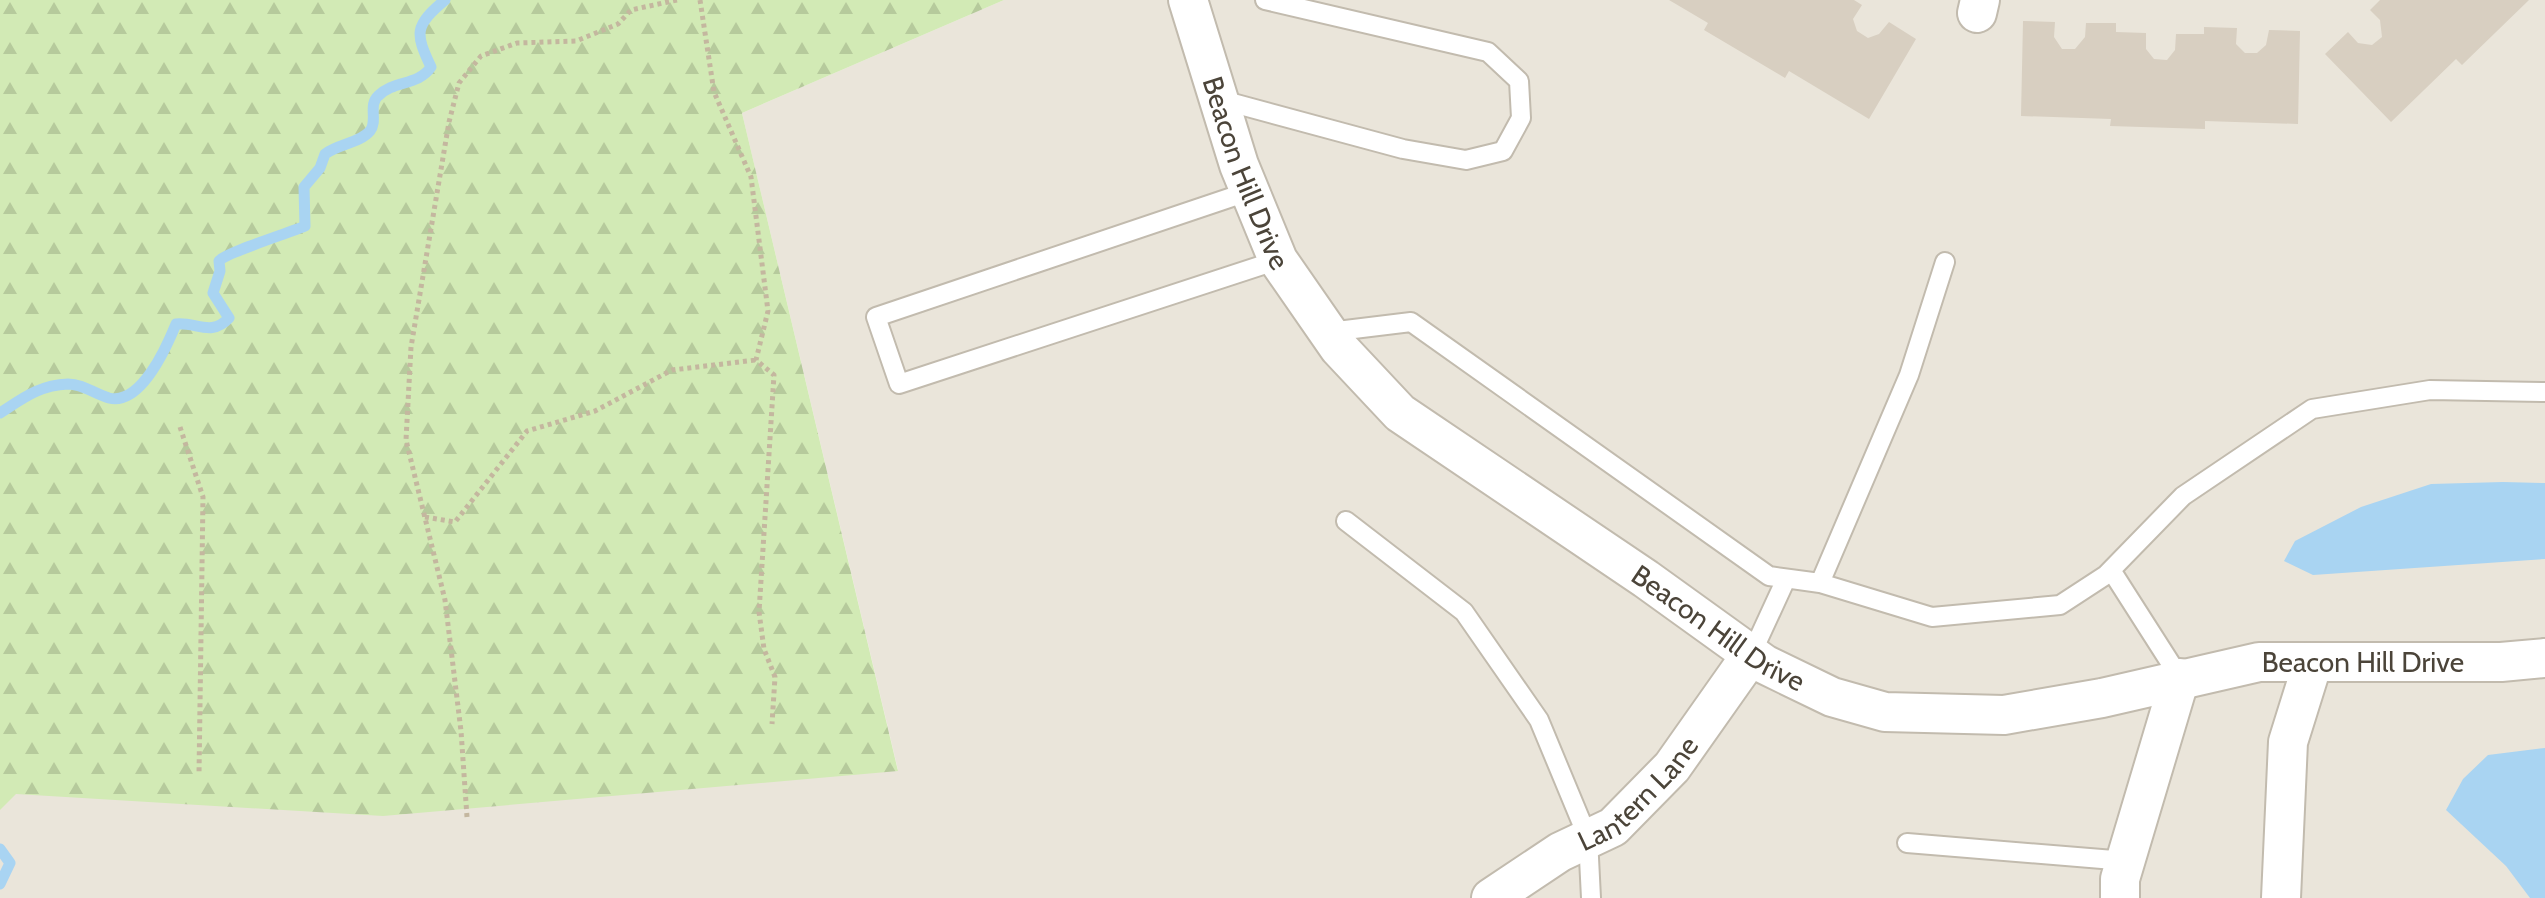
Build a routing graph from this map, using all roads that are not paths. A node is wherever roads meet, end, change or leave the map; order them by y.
1 (1188, 0) edge
2 (1265, 0) edge
3 (1218, 99) junction
4 (1250, 191) junction
5 (1278, 260) junction
6 (1945, 262) dead end
7 (1329, 332) junction
8 (2545, 392) edge
9 (1346, 521) dead end
10 (2111, 570) junction
11 (1786, 579) junction
12 (1820, 583) junction
13 (1751, 655) junction
14 (2545, 658) edge
15 (2313, 662) junction
16 (2180, 678) junction
17 (1588, 838) junction
18 (1907, 843) dead end
19 (2126, 861) junction
20 (1491, 898) edge
21 (1591, 898) edge
22 (2120, 898) edge
23 (2281, 898) edge

1 - 3 street, Beacon Hill Drive
2 - 3 lane
3 - 4 street, Beacon Hill Drive
4 - 5 street, Beacon Hill Drive
4 - 5 lane
5 - 7 street, Beacon Hill Drive
6 - 12 lane
7 - 11 lane
7 - 13 street, Beacon Hill Drive
8 - 10 lane
9 - 17 lane
10 - 12 lane
10 - 16 lane
11 - 12 lane
11 - 13 lane
13 - 16 street, Beacon Hill Drive
13 - 17 street, Lantern Lane
14 - 15 street, Beacon Hill Drive
15 - 16 street, Beacon Hill Drive
15 - 23 street
16 - 19 street
17 - 20 street, Lantern Lane
17 - 21 lane
18 - 19 lane
19 - 22 street

